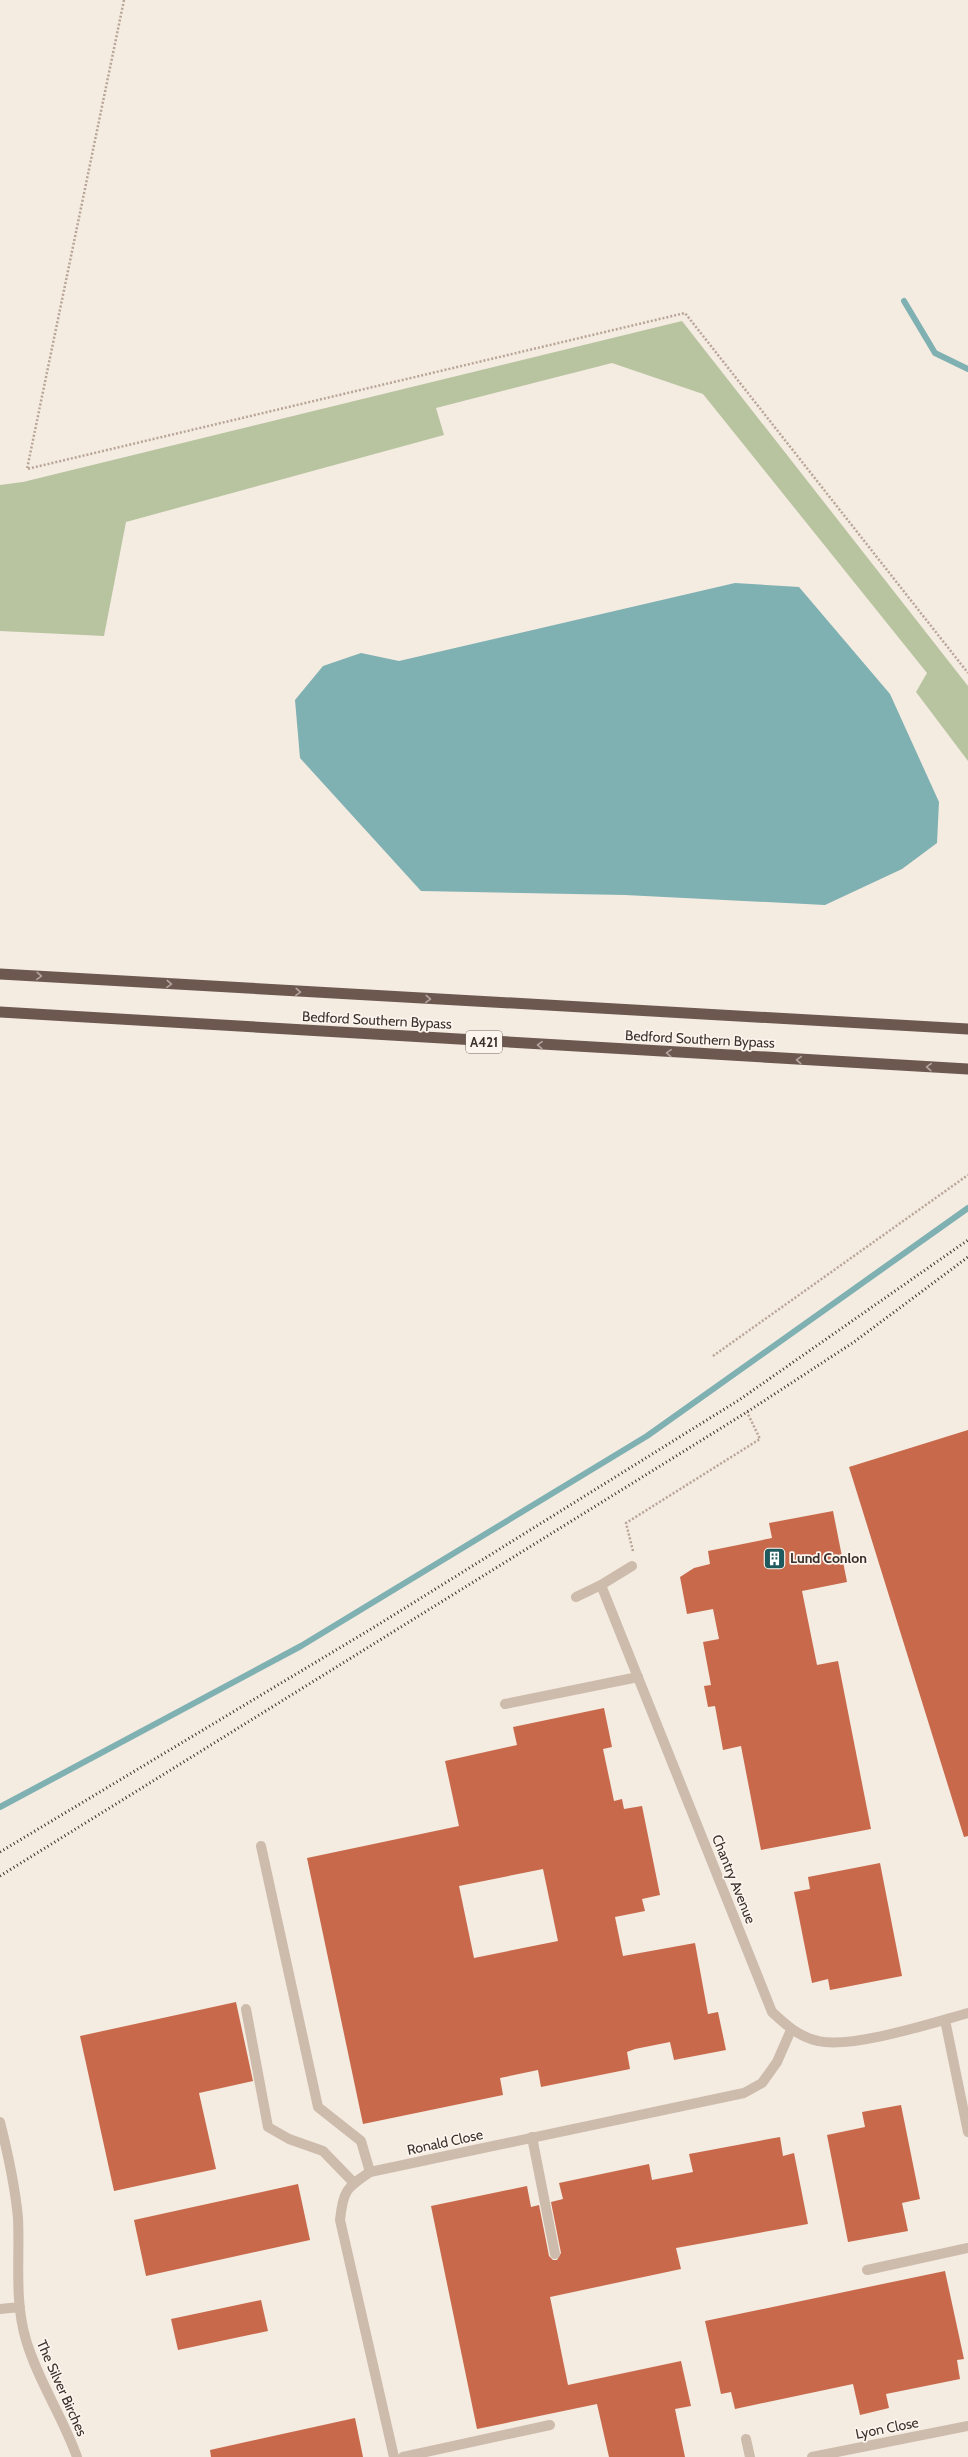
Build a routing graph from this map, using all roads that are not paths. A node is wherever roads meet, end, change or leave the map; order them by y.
1 (0, 974) edge
2 (0, 1012) edge
3 (968, 1029) edge
4 (968, 1070) edge
5 (632, 1566) road end
6 (601, 1585) junction
7 (576, 1597) dead end
8 (638, 1677) junction
9 (505, 1704) dead end
10 (261, 1846) dead end
11 (246, 2009) dead end
12 (968, 2013) edge
13 (944, 2020) junction
14 (791, 2030) junction
15 (0, 2122) edge
16 (968, 2132) edge
17 (532, 2137) junction
18 (370, 2172) junction
19 (354, 2183) junction
20 (968, 2248) edge
21 (555, 2254) dead end
22 (866, 2270) dead end
23 (20, 2307) junction
24 (0, 2309) edge
25 (550, 2425) dead end
26 (968, 2426) edge
27 (746, 2439) dead end
28 (77, 2457) edge
29 (394, 2457) edge
30 (403, 2457) edge
31 (750, 2457) edge
32 (812, 2457) edge

1 -> 3 highway, Bedford Southern Bypass
4 -> 2 highway, Bedford Southern Bypass / A421
5 - 6 street
6 - 7 street
6 - 8 street, Chantry Avenue
8 - 9 street
8 - 14 street, Chantry Avenue
10 - 18 street
11 - 19 street
12 - 13 street, Chantry Avenue
13 - 14 street, Chantry Avenue
13 - 16 street
14 - 17 street, Ronald Close
15 - 23 street, The Silver Birches
17 - 18 street, Ronald Close
17 - 21 street
18 - 19 street, Ronald Close
19 - 29 street, Ronald Close
20 - 22 street
23 - 24 street
23 - 28 street, The Silver Birches
25 - 30 street
26 - 32 street, Lyon Close
27 - 31 street

